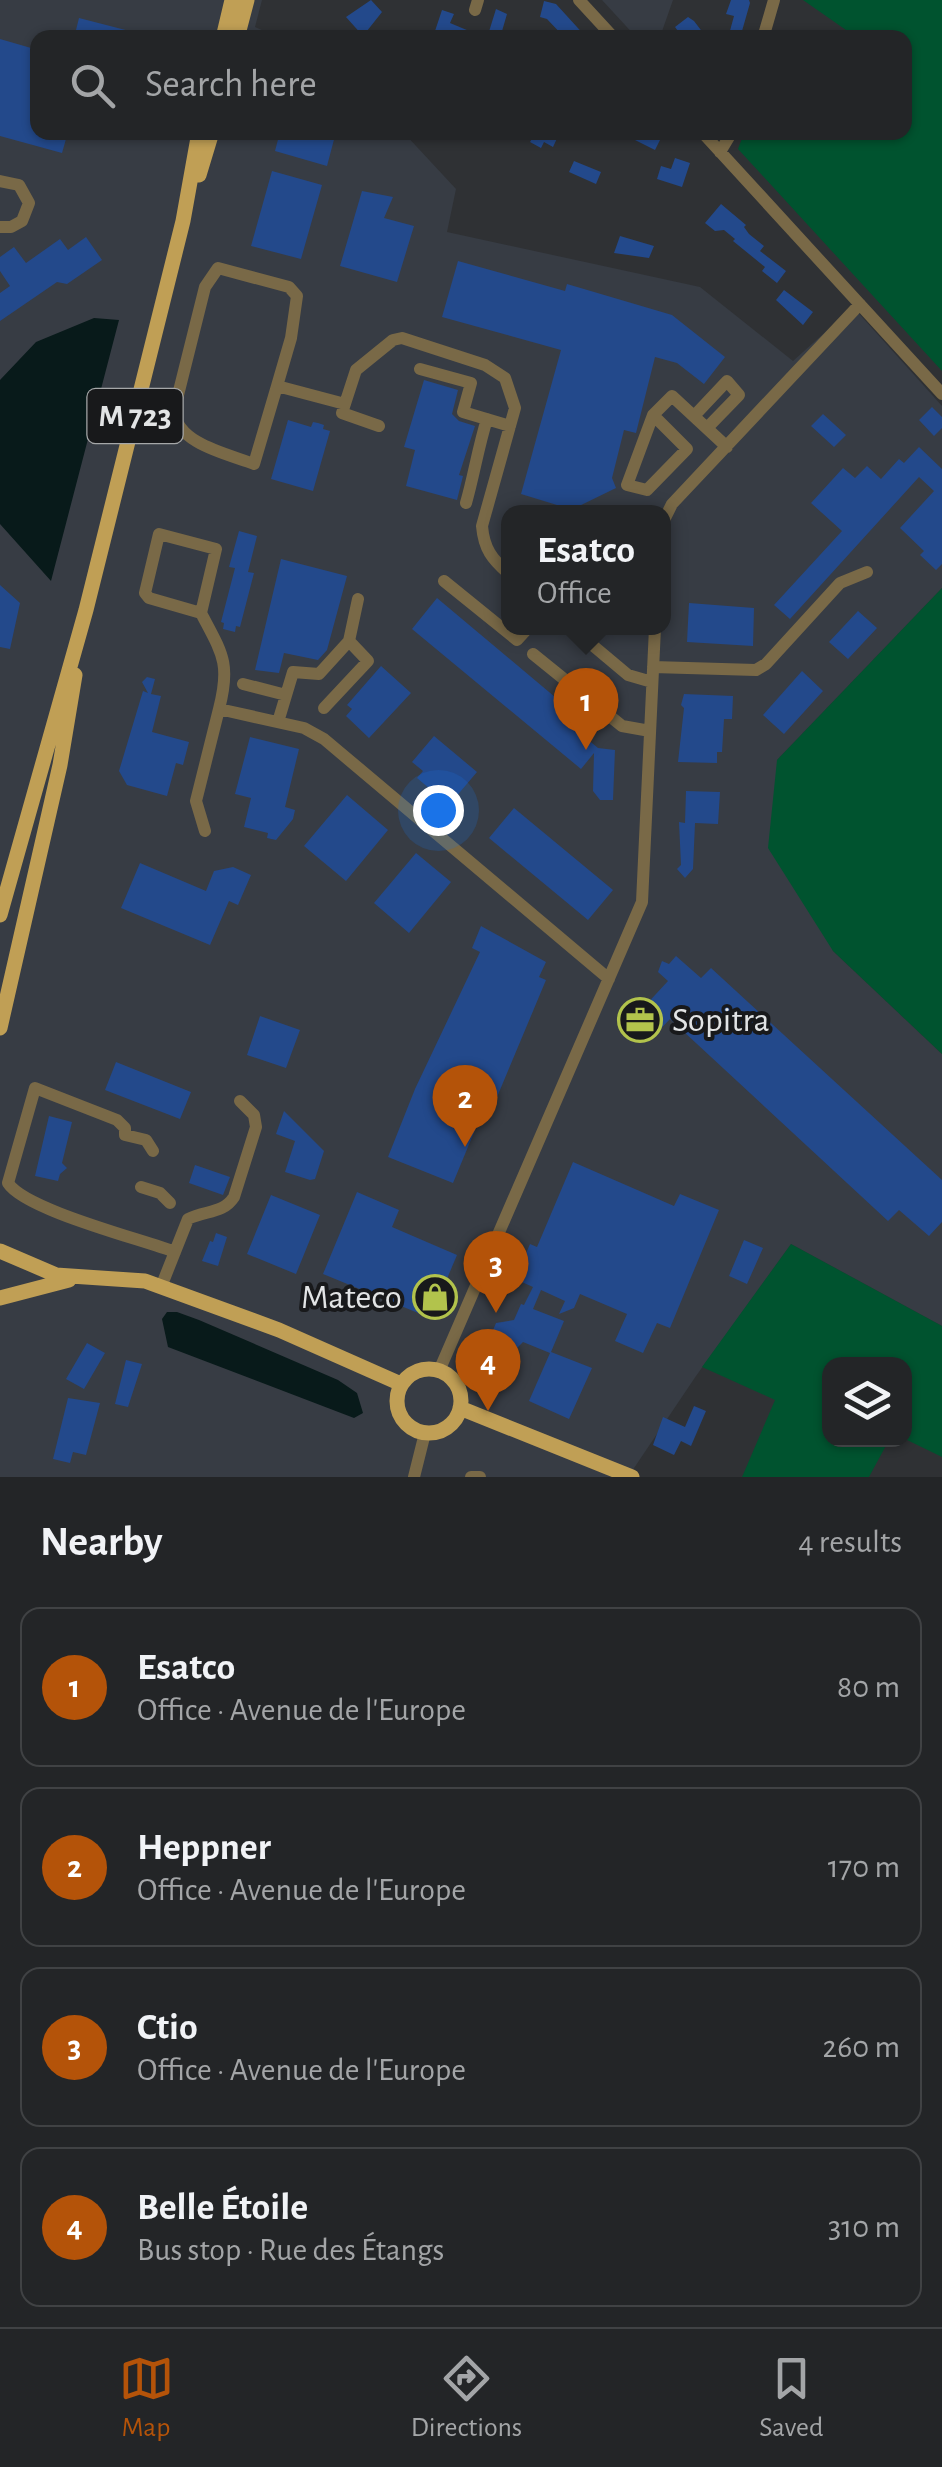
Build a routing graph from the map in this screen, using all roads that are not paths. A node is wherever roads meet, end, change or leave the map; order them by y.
1 (232, 0) edge
2 (246, 0) edge
3 (579, 0) edge
4 (774, 0) edge
5 (225, 30) edge
6 (239, 30) edge
7 (607, 30) edge
8 (765, 30) edge
9 (198, 140) edge
10 (209, 140) edge
11 (709, 140) edge
12 (727, 140) edge
13 (720, 152) junction
14 (0, 181) edge
15 (183, 221) junction
16 (0, 227) edge
17 (860, 304) junction
18 (420, 369) dead end
19 (277, 386) junction
20 (942, 394) edge
21 (345, 404) junction
22 (653, 415) junction
23 (694, 416) junction
24 (486, 419) junction
25 (379, 426) dead end
26 (510, 426) junction
27 (707, 428) junction
28 (727, 447) junction
29 (466, 504) dead end
30 (671, 506) edge
31 (501, 567) edge
32 (867, 572) dead end
33 (444, 581) dead end
34 (358, 599) dead end
35 (86, 610) junction
36 (201, 613) junction
37 (501, 627) edge
38 (580, 635) edge
39 (654, 635) edge
40 (349, 641) junction
41 (533, 654) dead end
42 (652, 667) junction
43 (652, 682) junction
44 (243, 684) dead end
45 (286, 696) junction
46 (324, 708) dead end
47 (219, 709) junction
48 (278, 722) junction
49 (650, 731) junction
50 (205, 832) dead end
51 (0, 915) edge
52 (609, 978) junction
53 (0, 1028) edge
54 (240, 1102) dead end
55 (153, 1151) dead end
56 (142, 1188) dead end
57 (170, 1204) dead end
58 (0, 1251) edge
59 (175, 1252) junction
60 (82, 1277) junction
61 (161, 1287) junction
62 (0, 1298) edge
63 (438, 1371) junction
64 (401, 1384) junction
65 (460, 1408) junction
66 (425, 1433) junction
67 (414, 1477) edge
68 (471, 1477) edge
69 (480, 1477) edge
70 (632, 1477) edge

1 - 5 main road
2 - 6 main road
3 - 7 street
4 - 8 street
9 - 15 main road, M 723
10 - 15 main road, M 723
11 - 13 street
12 - 13 street
13 - 17 street
14 - 16 street
15 - 35 main road, M 723
17 - 20 street
17 - 28 street
18 - 24 street
19 - 19 street
19 - 21 street
21 - 25 street
21 - 26 street
22 - 22 street
22 - 23 street
23 - 27 street
23 - 27 street
24 - 26 street
24 - 29 street
26 - 31 street
27 - 28 street
28 - 30 street
32 - 42 street
33 - 37 street
34 - 40 street
35 - 51 main road, M 723
35 - 53 main road, M 723
36 - 36 street
36 - 47 street
38 - 43 street
39 - 42 street
40 - 45 street
40 - 46 street
41 - 49 street
42 - 43 street
43 - 49 street
44 - 45 street
45 - 48 street
47 - 48 street
47 - 50 street
48 - 52 street
49 - 52 street
52 - 63 street
54 - 59 street
55 - 59 street
56 - 57 street
58 - 60 main road
59 - 61 street
60 - 61 main road
60 - 62 main road
61 - 64 main road
63 - 64 main road
63 - 65 main road
64 - 66 main road
65 - 66 main road
65 - 70 main road
66 - 67 street
68 - 69 street

